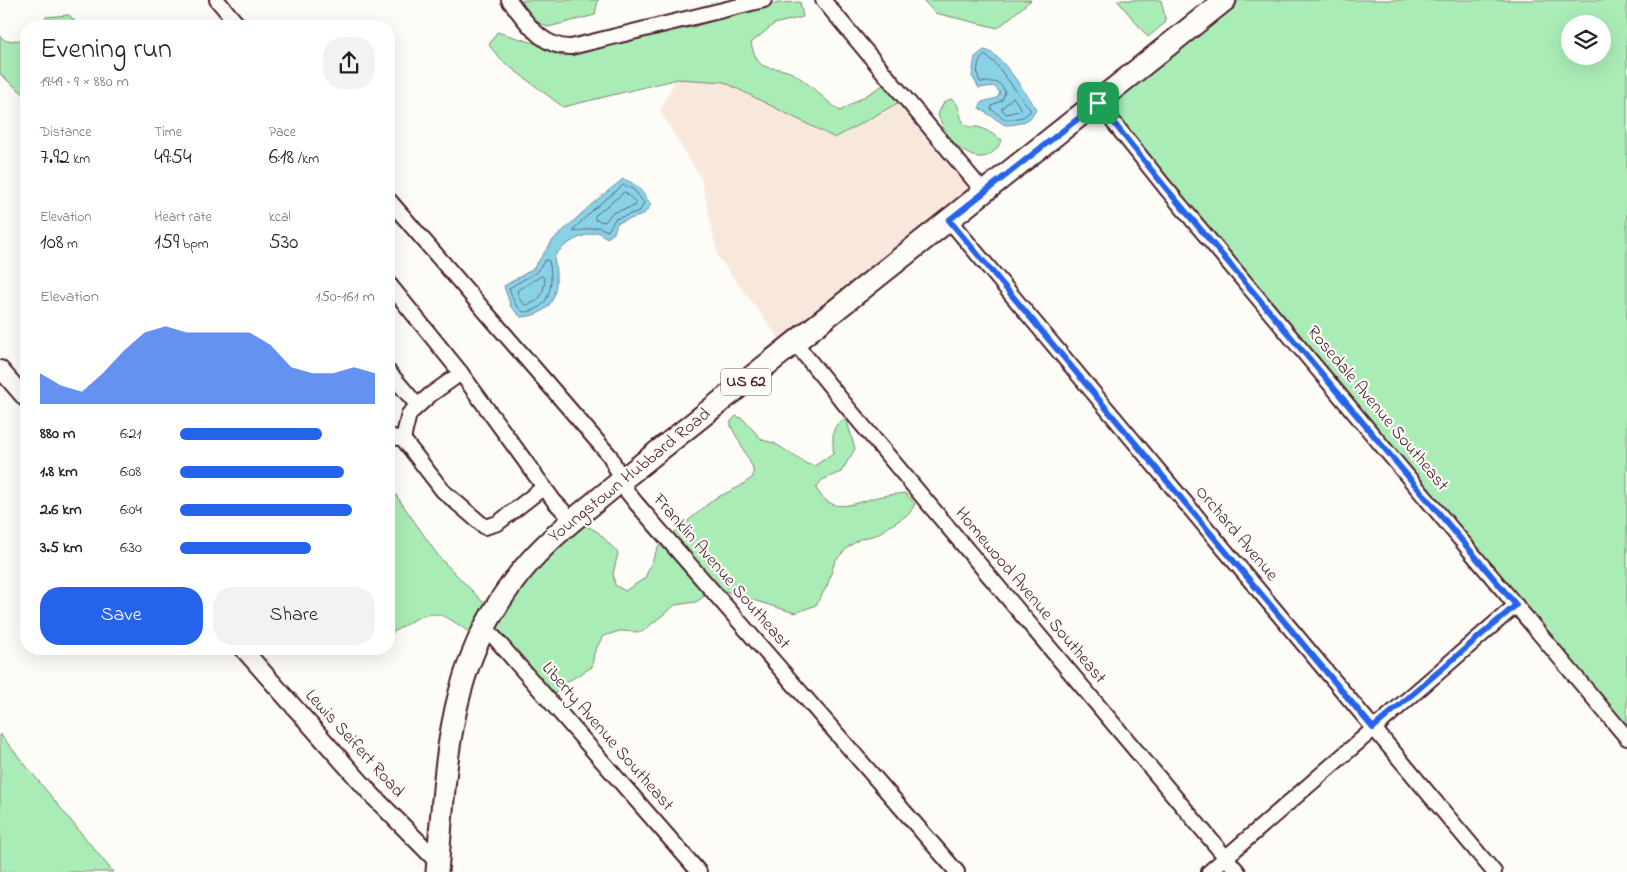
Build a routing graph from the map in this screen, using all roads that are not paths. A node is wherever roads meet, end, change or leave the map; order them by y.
1 (217, 0) edge
2 (509, 0) edge
3 (764, 0) edge
4 (823, 0) edge
5 (1225, 0) edge
6 (746, 2) edge
7 (234, 20) edge
8 (1098, 103) junction
9 (983, 191) junction
10 (395, 207) edge
11 (949, 220) junction
12 (395, 291) edge
13 (795, 342) junction
14 (0, 368) edge
15 (461, 373) junction
16 (395, 379) edge
17 (20, 392) edge
18 (418, 406) junction
19 (396, 438) edge
20 (622, 480) junction
21 (544, 487) junction
22 (573, 521) junction
23 (1516, 605) junction
24 (486, 628) junction
25 (248, 655) edge
26 (1373, 728) junction
27 (1627, 738) edge
28 (1226, 857) junction
29 (437, 867) edge
30 (699, 872) edge
31 (957, 872) edge
32 (1209, 872) edge
33 (1238, 872) edge
34 (1494, 872) edge

1 - 7 street
2 - 6 street
3 - 6 street
4 - 9 street
5 - 8 main road, Youngstown Hubbard Road / US 62
8 - 9 main road, Youngstown Hubbard Road / US 62
8 - 23 street, Rosedale Avenue Southeast
9 - 11 main road, Youngstown Hubbard Road / US 62
10 - 20 street, Franklin Avenue Southeast
11 - 13 main road, Youngstown Hubbard Road / US 62
11 - 26 street, Orchard Avenue
12 - 15 street
13 - 20 main road, Youngstown Hubbard Road / US 62
13 - 28 street, Homewood Avenue Southeast
14 - 17 street
15 - 18 street
15 - 21 street
16 - 18 street
18 - 19 street
19 - 21 street
20 - 22 main road, Youngstown Hubbard Road / US 62
20 - 31 street, Franklin Avenue Southeast
21 - 22 street
22 - 24 main road, Youngstown Hubbard Road / US 62
23 - 26 street
23 - 27 street, Rosedale Avenue Southeast
24 - 29 main road, Youngstown Hubbard Road / US 62
24 - 30 street, Liberty Avenue Southeast
25 - 29 street, Lewis Seifert Road
26 - 28 street
26 - 34 street, Orchard Avenue
28 - 32 street
28 - 33 street, Homewood Avenue Southeast

